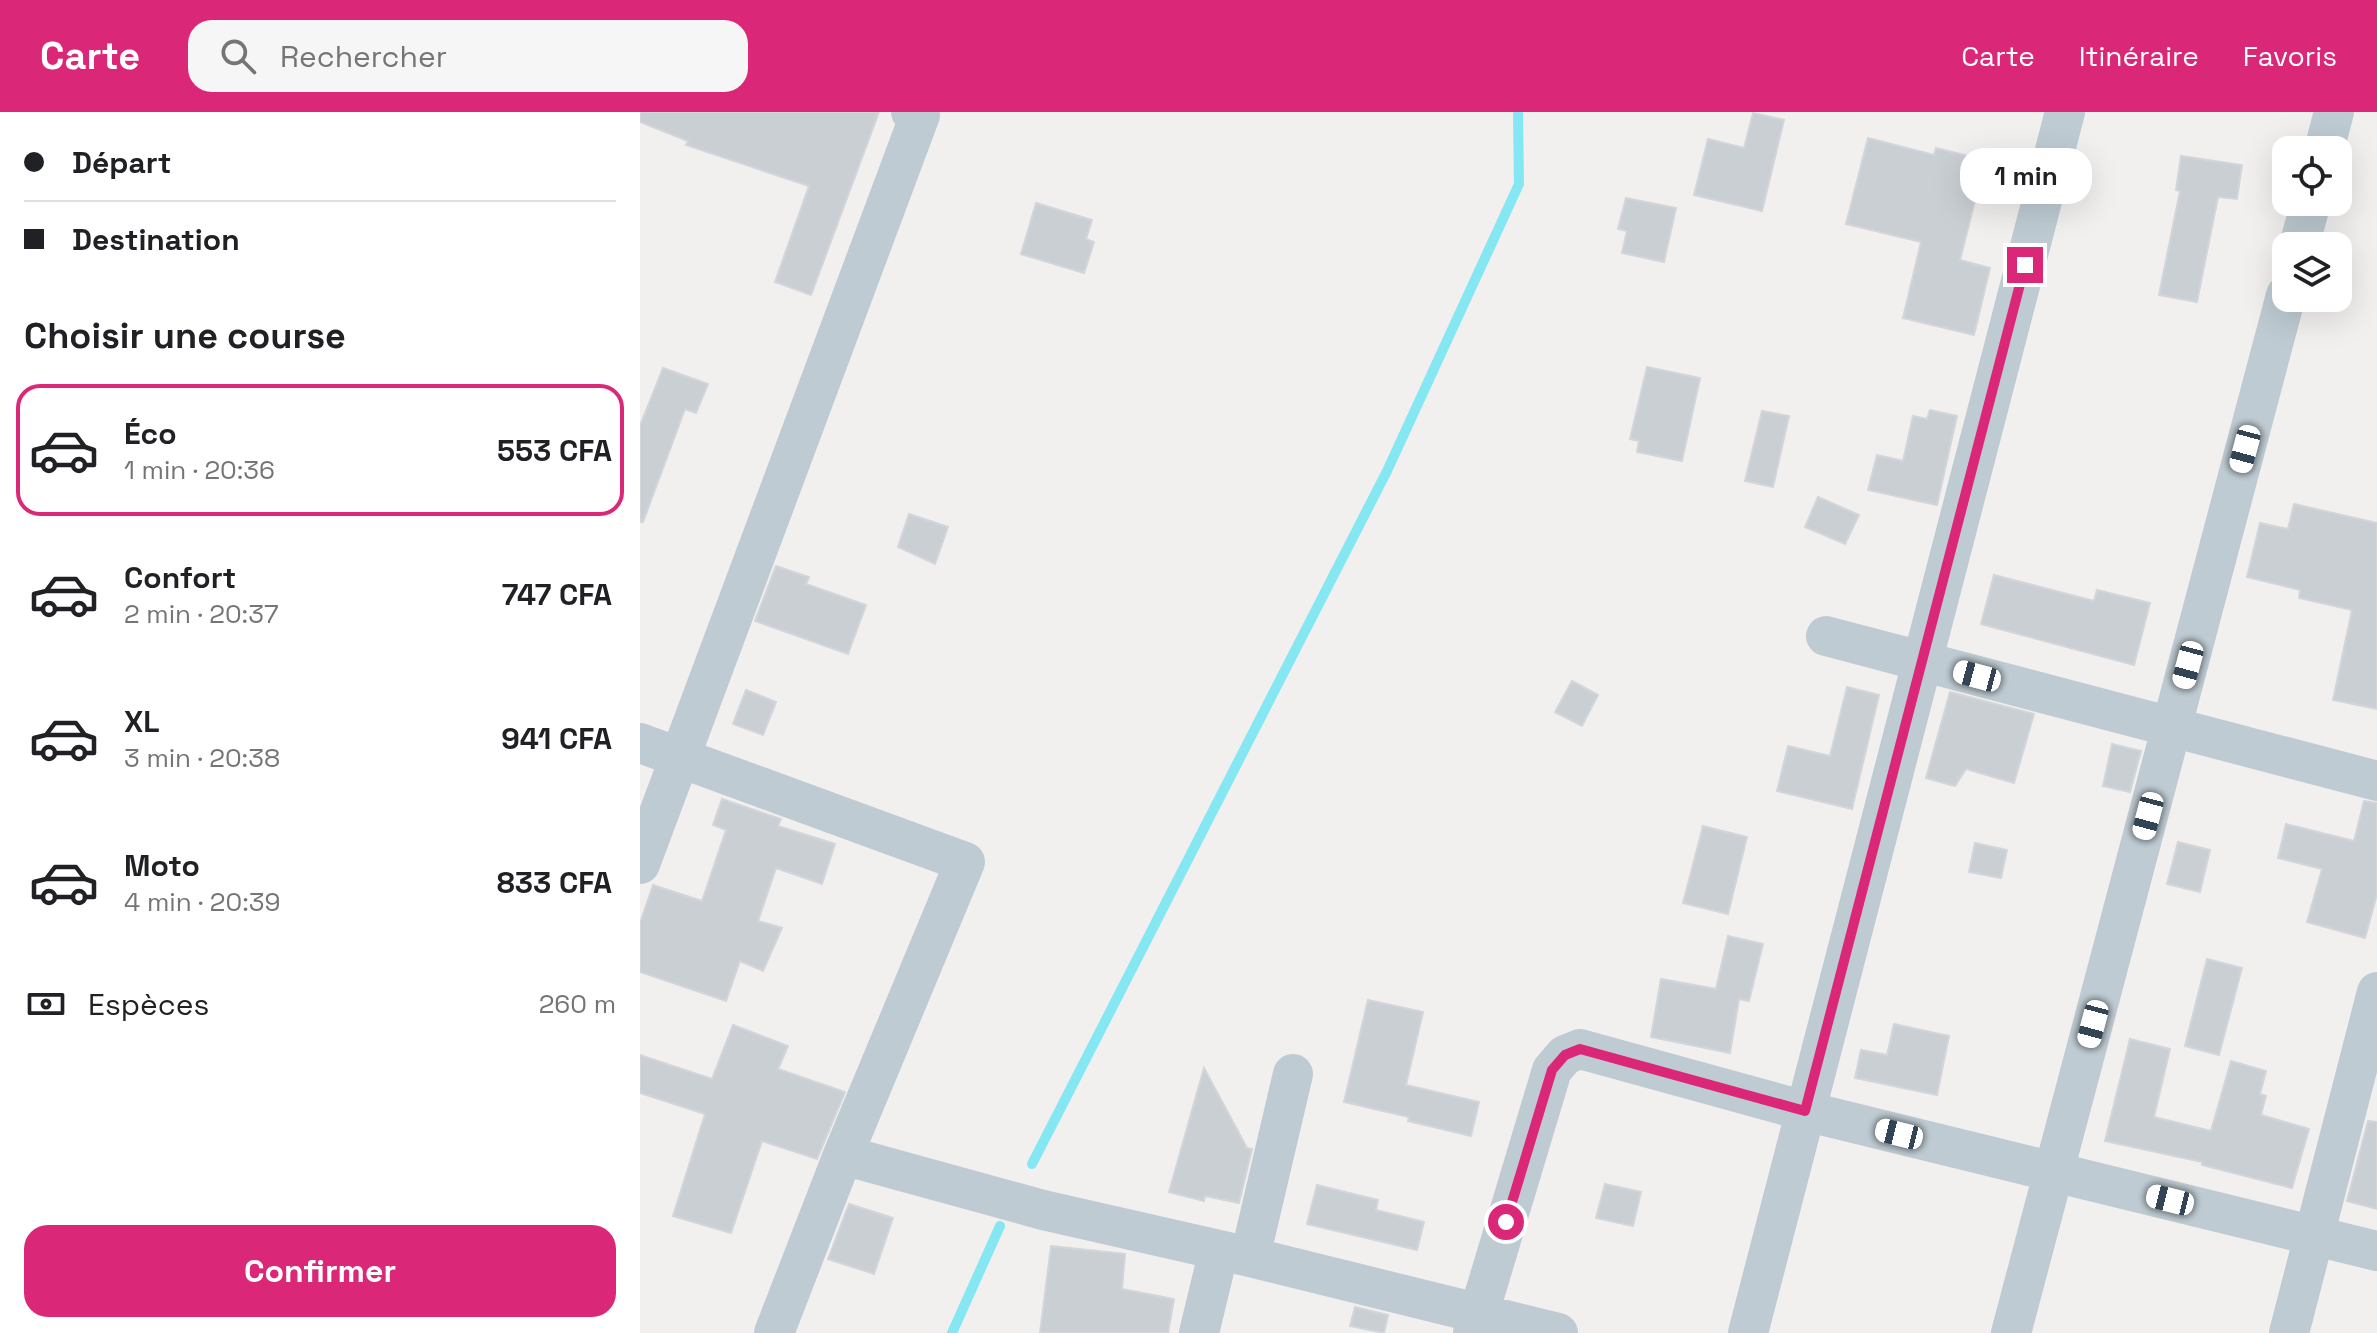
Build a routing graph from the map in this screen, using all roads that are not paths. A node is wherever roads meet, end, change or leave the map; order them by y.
1 (911, 112) edge
2 (2065, 112) edge
3 (2334, 112) edge
4 (2328, 136) edge
5 (2282, 312) edge
6 (1826, 636) dead end
7 (1922, 661) junction
8 (2172, 727) junction
9 (640, 743) edge
10 (680, 757) junction
11 (2377, 781) edge
12 (640, 864) edge
13 (2377, 992) edge
14 (1293, 1074) dead end
15 (1805, 1111) junction
16 (843, 1155) junction
17 (2054, 1172) junction
18 (2314, 1235) junction
19 (2377, 1251) edge
20 (1235, 1254) junction
21 (1475, 1323) edge
22 (774, 1333) edge
23 (1199, 1333) edge
24 (1558, 1333) edge
25 (1748, 1333) edge
26 (2011, 1333) edge
27 (2289, 1333) edge

1 - 10 street
2 - 7 street
3 - 4 street
5 - 8 street
6 - 7 street
7 - 8 street
7 - 15 street
8 - 11 street
8 - 17 street
9 - 10 street
10 - 12 street
10 - 16 street
13 - 18 street
14 - 20 street
15 - 17 street
15 - 21 street
15 - 25 street
16 - 20 street
16 - 22 street
17 - 18 street
17 - 26 street
18 - 19 street
18 - 27 street
20 - 21 street
20 - 23 street
21 - 24 street

